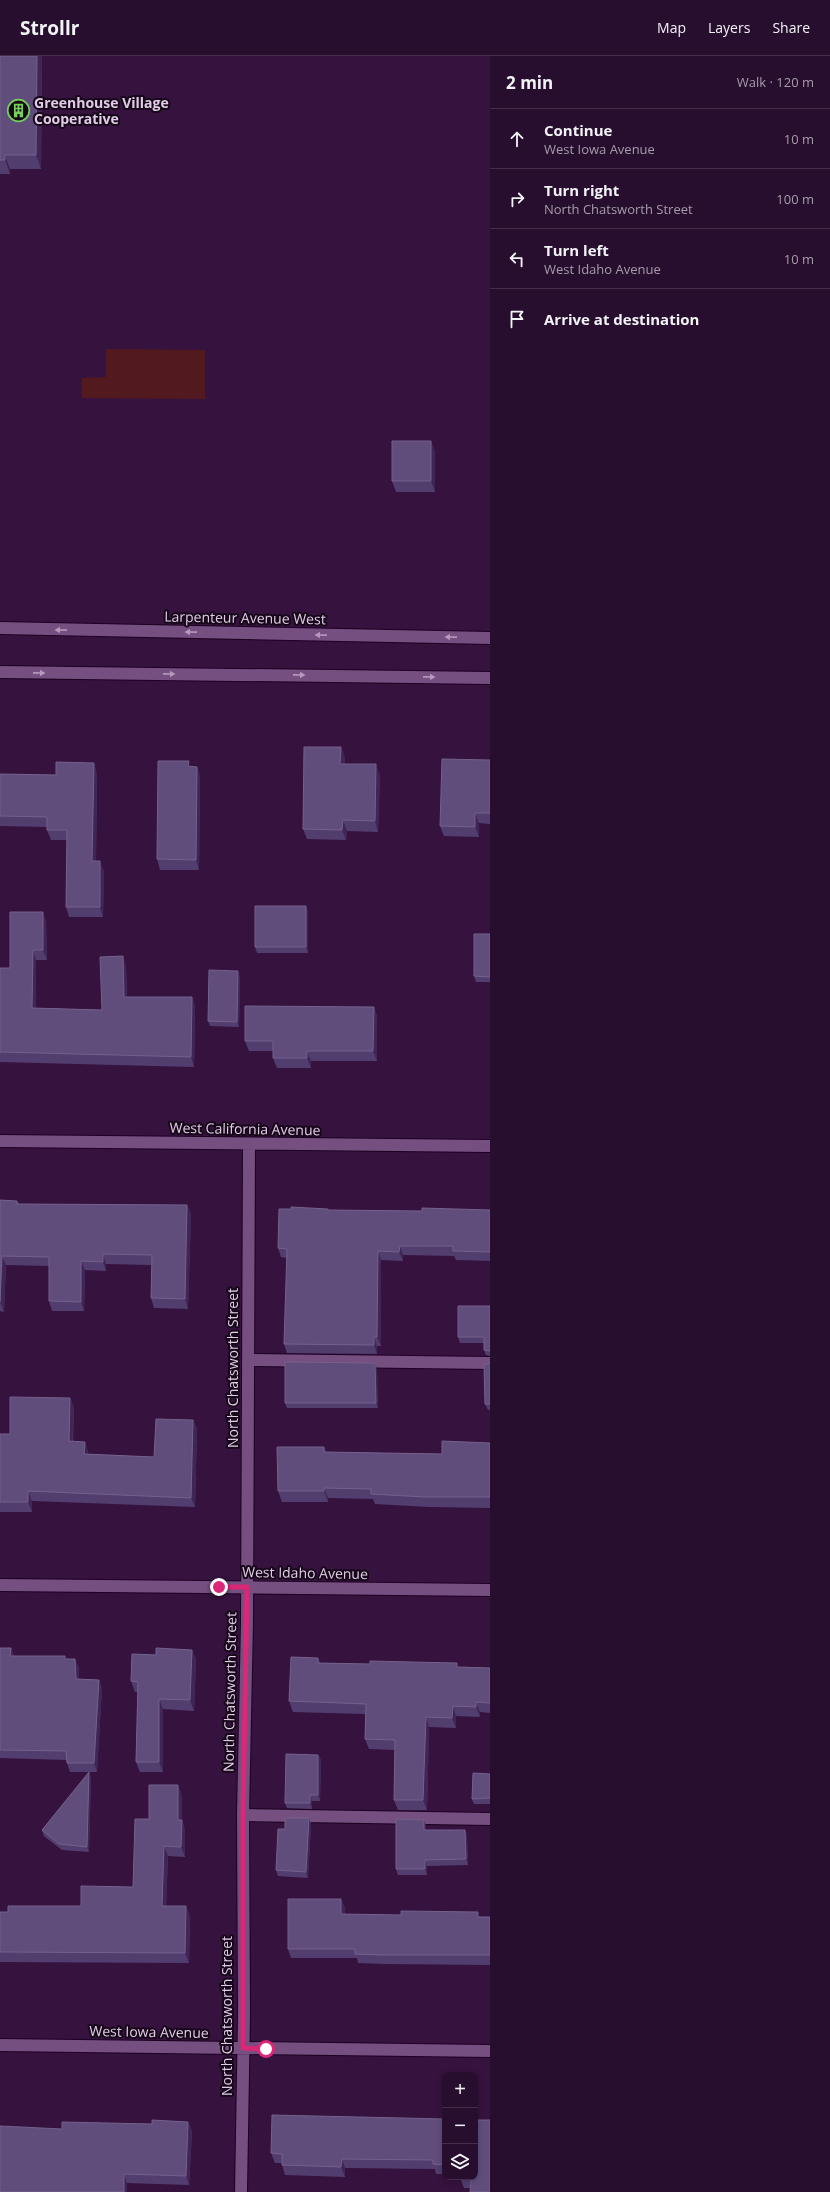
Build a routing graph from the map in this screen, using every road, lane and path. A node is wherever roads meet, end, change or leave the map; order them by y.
1 (0, 628) edge
2 (490, 638) edge
3 (0, 672) edge
4 (490, 678) edge
5 (0, 1141) edge
6 (249, 1144) junction
7 (490, 1146) edge
8 (248, 1360) junction
9 (490, 1363) edge
10 (0, 1585) edge
11 (247, 1587) junction
12 (490, 1590) edge
13 (243, 1815) junction
14 (490, 1819) edge
15 (0, 2045) edge
16 (243, 2048) junction
17 (490, 2051) edge
18 (241, 2192) edge

2 -> 1 street, Larpenteur Avenue West
3 -> 4 street
5 - 6 street, West California Avenue
6 - 7 street, West California Avenue
6 - 8 street, North Chatsworth Street
8 - 9 street
8 - 11 street, North Chatsworth Street
10 - 11 street, West Idaho Avenue
11 - 12 street, West Idaho Avenue
11 - 13 street, North Chatsworth Street
13 - 14 street
13 - 16 street, North Chatsworth Street
15 - 16 street, West Iowa Avenue
16 - 17 street, West Iowa Avenue
16 - 18 street, North Chatsworth Street

